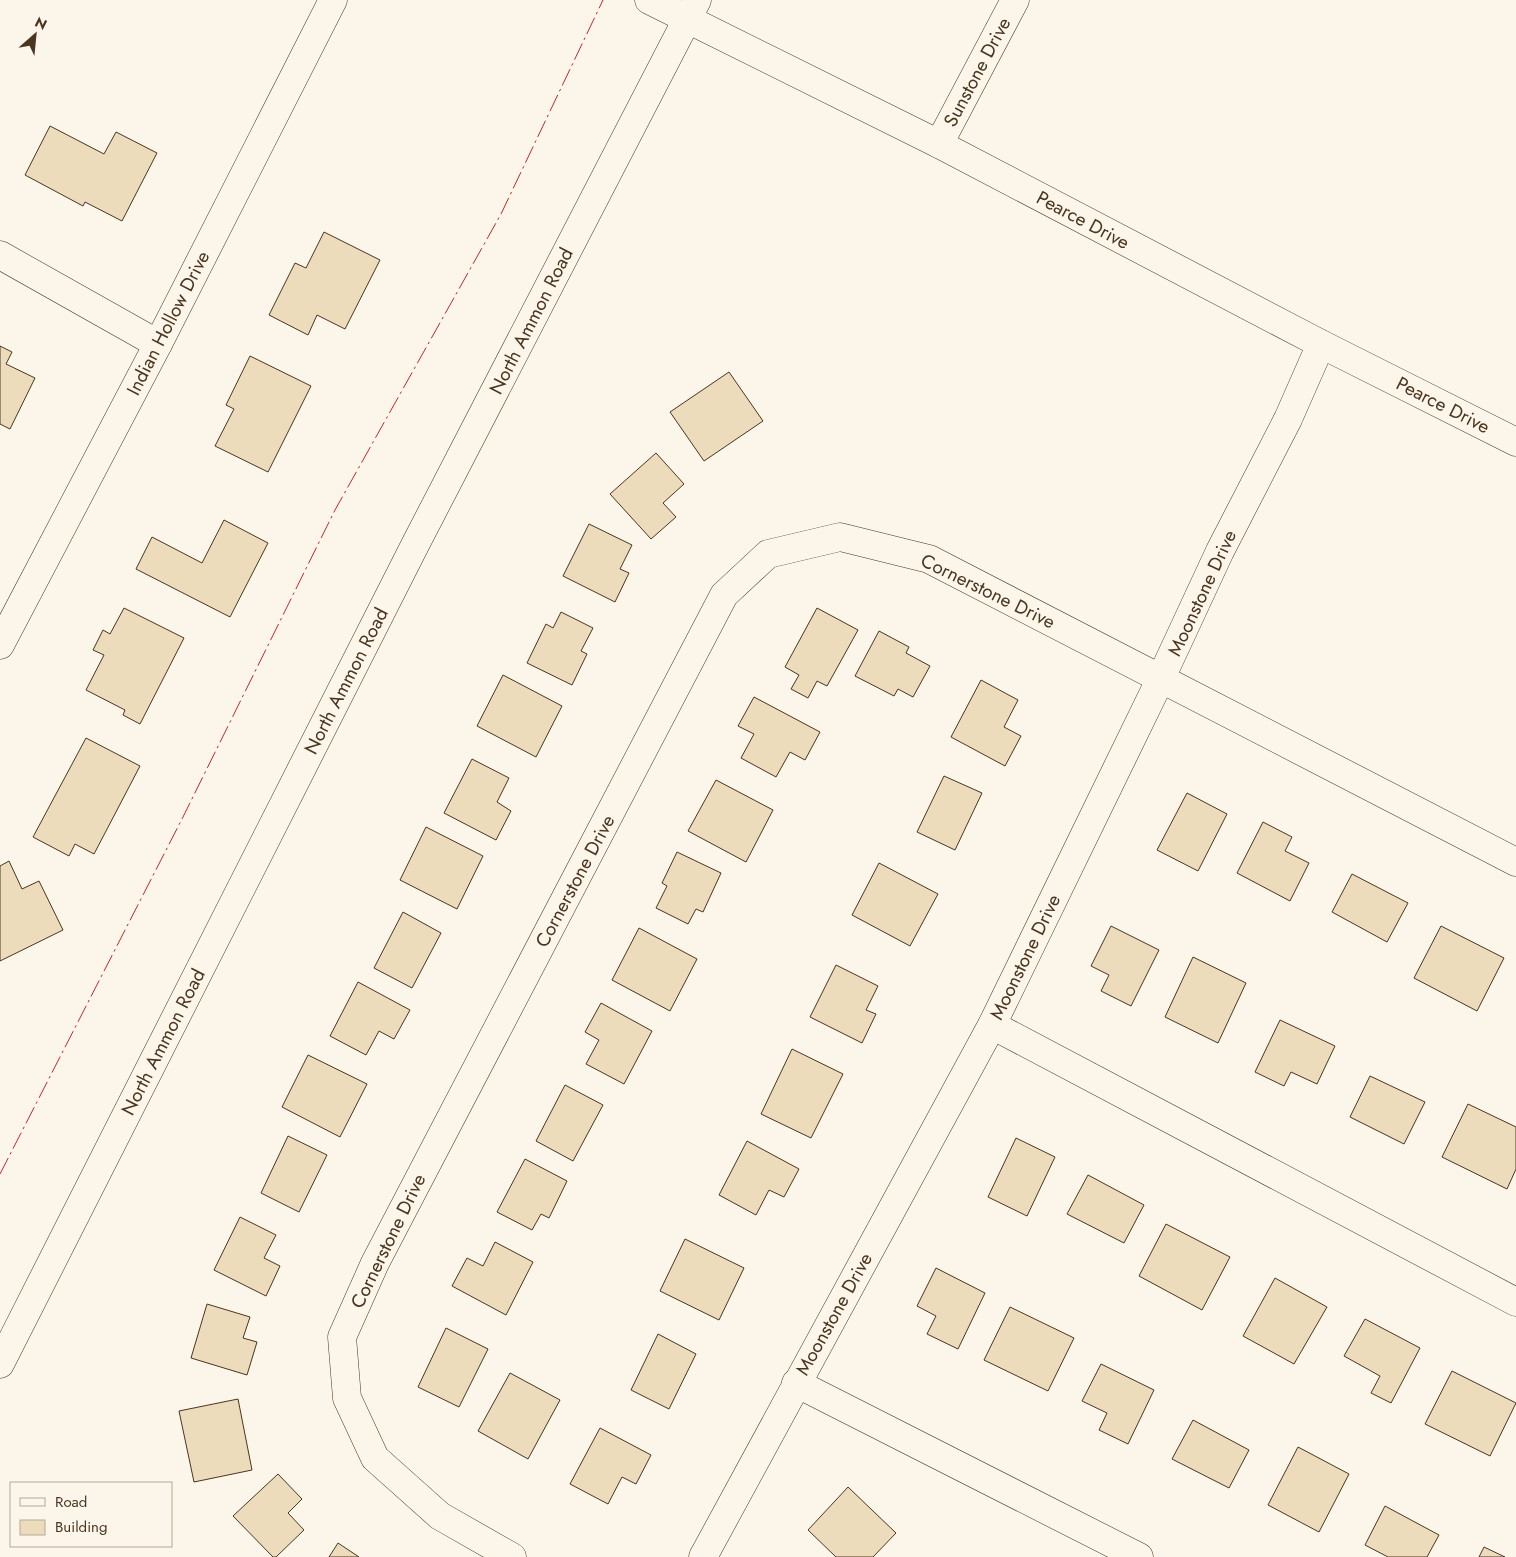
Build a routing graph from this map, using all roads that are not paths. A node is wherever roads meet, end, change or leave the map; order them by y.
1 (333, 0) edge
2 (649, 0) edge
3 (1015, 0) edge
4 (692, 10) edge
5 (939, 144) junction
6 (0, 255) edge
7 (158, 344) junction
8 (1322, 344) junction
9 (1516, 442) edge
10 (0, 645) edge
11 (1161, 678) junction
12 (1516, 862) edge
13 (992, 1024) junction
14 (1516, 1302) edge
15 (0, 1364) edge
16 (796, 1383) junction
17 (512, 1557) edge
18 (703, 1557) edge
19 (1139, 1557) edge

1 - 7 street, Indian Hollow Drive
2 - 4 street, Pearce Drive
3 - 5 street, Sunstone Drive
4 - 5 street, Pearce Drive
4 - 15 street, North Ammon Road
5 - 8 street, Pearce Drive
6 - 7 street
7 - 10 street, Indian Hollow Drive
8 - 9 street, Pearce Drive
8 - 11 street, Moonstone Drive
11 - 12 street, Cornerstone Drive
11 - 13 street, Moonstone Drive
11 - 17 street, Cornerstone Drive
13 - 14 street
13 - 16 street, Moonstone Drive
16 - 18 street, Moonstone Drive
16 - 19 street

